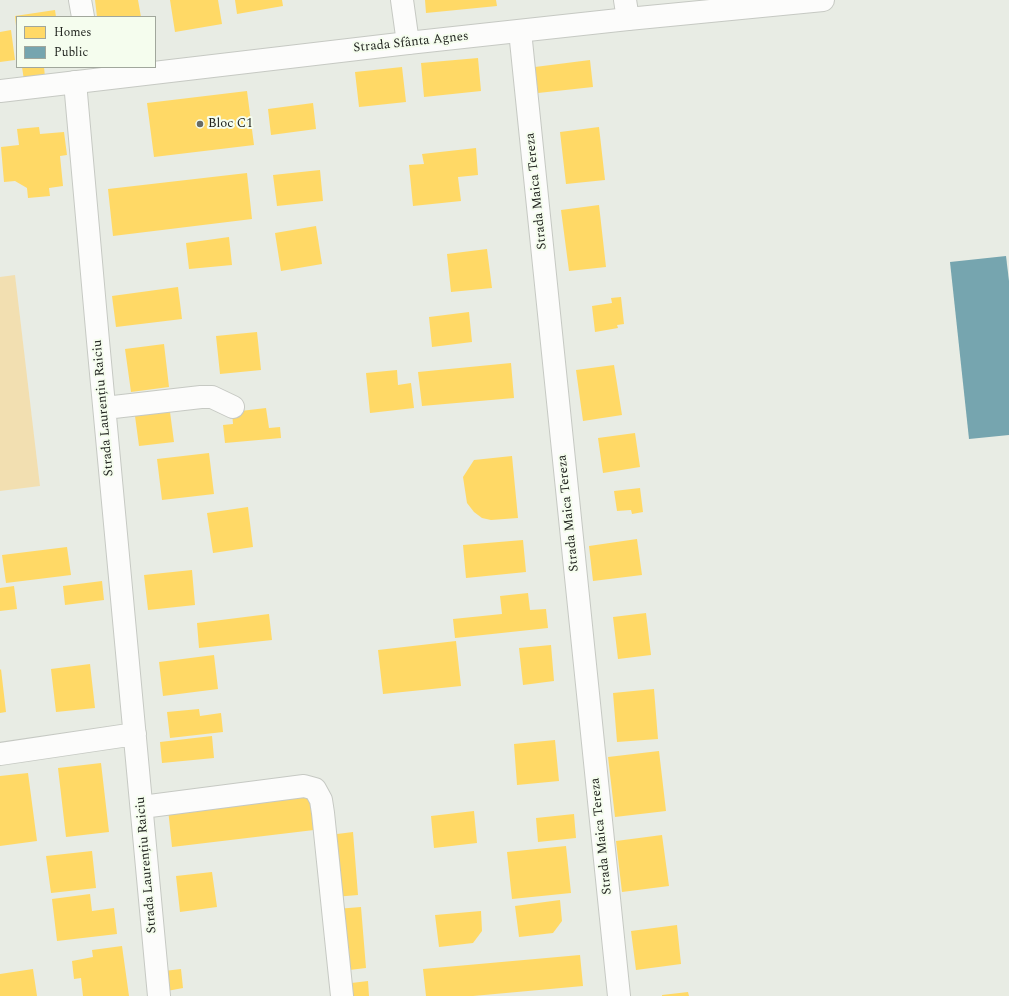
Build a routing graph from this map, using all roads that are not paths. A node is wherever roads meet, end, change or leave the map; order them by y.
1 (80, 0) edge
2 (402, 0) edge
3 (823, 0) edge
4 (627, 10) edge
5 (83, 16) edge
6 (520, 31) junction
7 (408, 43) junction
8 (86, 76) edge
9 (0, 91) edge
10 (233, 407) dead end
11 (105, 408) junction
12 (135, 734) junction
13 (0, 754) edge
14 (142, 807) junction
15 (159, 996) edge
16 (342, 996) edge
17 (618, 996) edge

1 - 5 street
2 - 7 street
3 - 4 street, Strada Sfânta Agnes
4 - 6 street, Strada Sfânta Agnes
6 - 7 street, Strada Sfânta Agnes
6 - 17 street, Strada Maica Tereza
7 - 8 street, Strada Sfânta Agnes
8 - 9 street, Strada Sfânta Agnes
8 - 11 street, Strada Laurențiu Raiciu
10 - 11 street
11 - 12 street, Strada Laurențiu Raiciu
12 - 13 street
12 - 14 street, Strada Laurențiu Raiciu
14 - 15 street, Strada Laurențiu Raiciu
14 - 16 street

